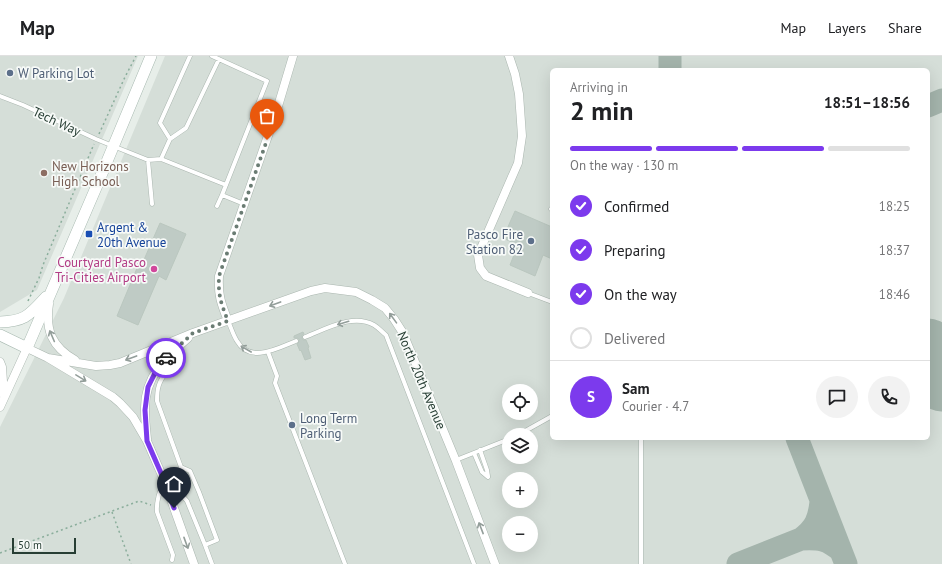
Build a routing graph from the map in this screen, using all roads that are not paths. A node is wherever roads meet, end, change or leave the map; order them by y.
1 (151, 56) edge
2 (190, 56) edge
3 (212, 56) edge
4 (293, 56) edge
5 (509, 56) edge
6 (219, 59) junction
7 (0, 96) edge
8 (170, 139) junction
9 (113, 146) junction
10 (161, 159) junction
11 (148, 160) junction
12 (226, 185) junction
13 (222, 195) junction
14 (152, 204) dead end
15 (245, 204) junction
16 (217, 206) dead end
17 (50, 293) junction
18 (528, 293) joint
19 (550, 301) edge
20 (228, 321) junction
21 (0, 322) edge
22 (193, 333) junction
23 (0, 335) edge
24 (305, 337) dead end
25 (296, 341) dead end
26 (27, 348) junction
27 (268, 352) junction
28 (48, 358) junction
29 (0, 362) edge
30 (79, 362) junction
31 (167, 371) dead end
32 (4, 397) junction
33 (0, 407) edge
34 (550, 417) edge
35 (531, 428) edge
36 (641, 440) edge
37 (147, 441) junction
38 (502, 442) edge
39 (480, 450) junction
40 (474, 453) junction
41 (456, 461) junction
42 (164, 480) junction
43 (205, 545) junction
44 (172, 560) dead end
45 (194, 564) edge
46 (212, 564) edge
47 (345, 564) edge
48 (474, 564) edge
49 (495, 564) edge
50 (641, 564) edge

1 - 9 main road
2 - 8 lane
3 - 6 lane
4 - 15 street
5 - 18 street
6 - 8 lane
6 - 12 lane
7 - 9 lane, Tech Way
8 - 10 lane
9 - 11 lane, Tech Way
9 - 17 main road
10 - 11 lane
10 - 12 lane
11 - 14 lane
12 - 13 lane
13 - 15 lane
13 - 16 lane
15 - 20 street
17 - 21 main road
17 - 26 main road
30 -> 17 street
18 - 19 lane
20 - 22 street, North 20th Avenue
27 -> 20 lane
41 -> 20 street, North 20th Avenue
22 -> 30 street, North 20th Avenue
22 - 37 street
23 - 26 main road
48 -> 24 lane
25 - 27 lane
26 - 28 street, North 20th Avenue
26 - 32 street
27 - 47 lane
28 - 30 street, North 20th Avenue
28 -> 37 street, North 20th Avenue
29 - 32 street
31 - 43 lane
32 - 33 street
34 - 35 lane
36 - 50 lane
37 - 42 street, North 20th Avenue
38 - 39 lane
39 - 40 lane
39 - 40 lane
40 - 41 lane
49 -> 41 street, North 20th Avenue
42 - 43 lane
42 - 44 lane
42 -> 45 street, North 20th Avenue
43 - 46 lane

